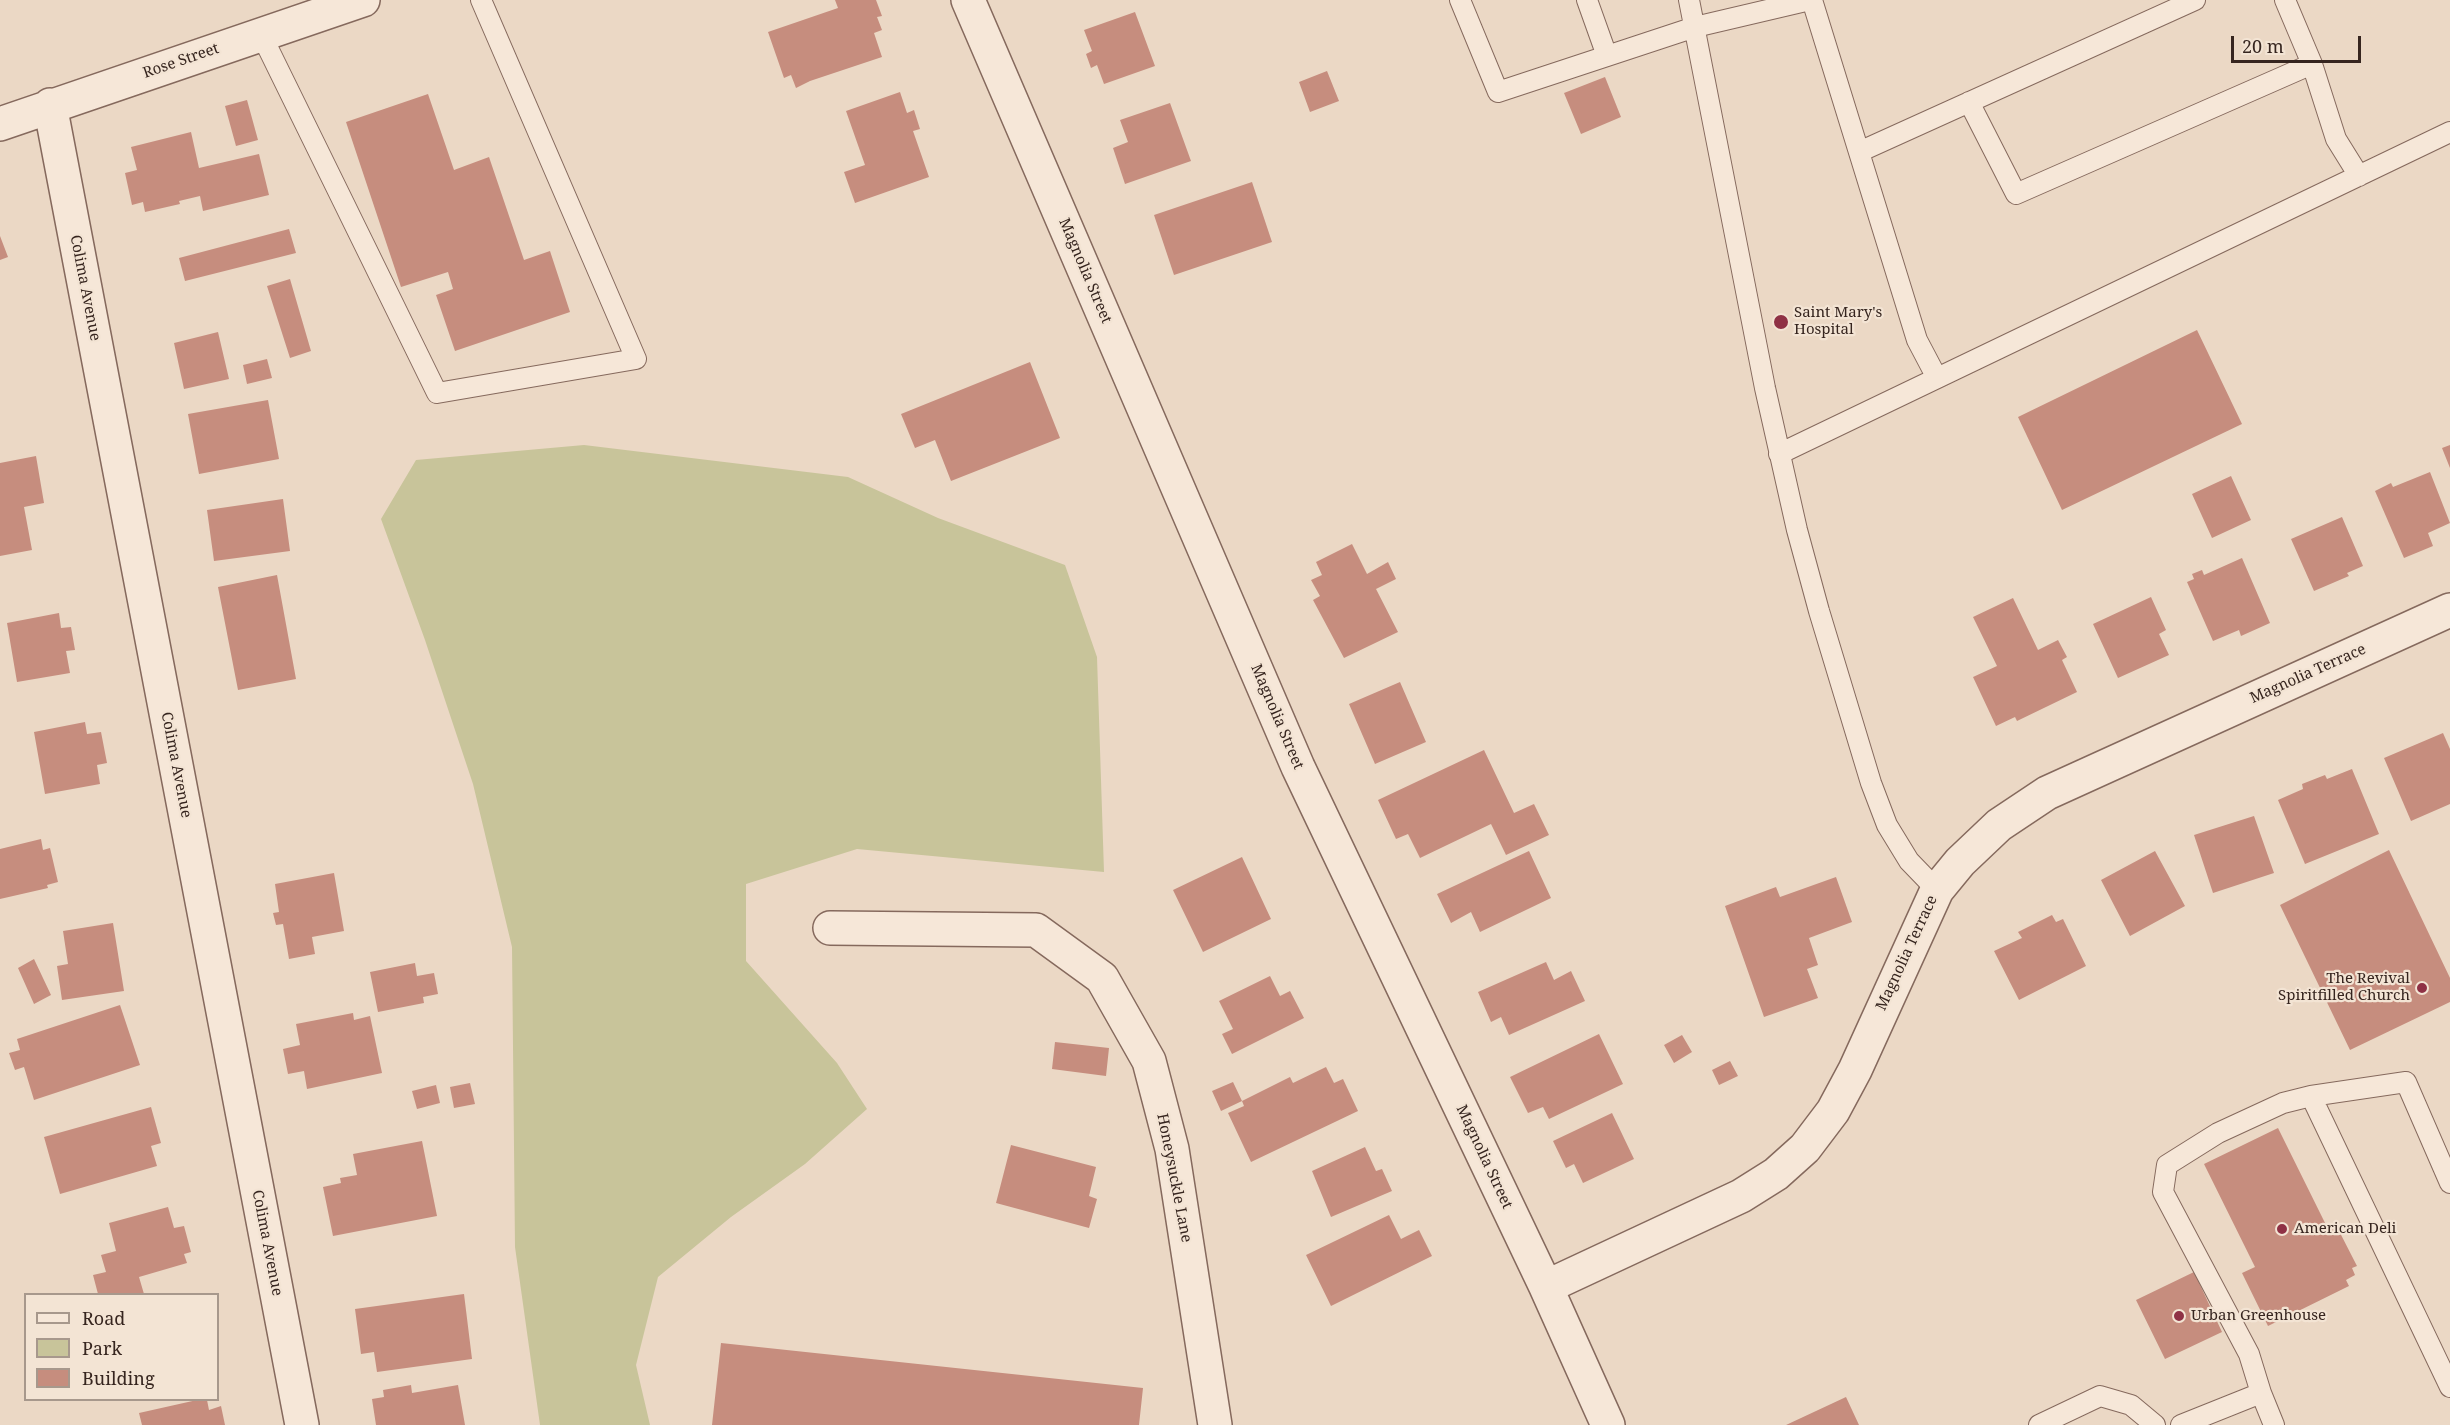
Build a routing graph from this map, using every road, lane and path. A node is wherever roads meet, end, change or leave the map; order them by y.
1 (363, 0) edge
2 (481, 0) edge
3 (968, 0) edge
4 (1460, 0) edge
5 (1587, 0) edge
6 (1689, 0) edge
7 (1811, 0) edge
8 (2195, 0) edge
9 (2284, 0) edge
10 (1695, 27) junction
11 (261, 34) junction
12 (1607, 56) junction
13 (2312, 64) junction
14 (1969, 102) junction
15 (50, 105) junction
16 (0, 124) edge
17 (2450, 132) edge
18 (1859, 152) junction
19 (2359, 176) junction
20 (1937, 378) junction
21 (1779, 454) junction
22 (2450, 610) edge
23 (1937, 890) junction
24 (830, 928) dead end
25 (2311, 1096) junction
26 (2450, 1183) edge
27 (1546, 1287) junction
28 (2450, 1388) edge
29 (2261, 1393) junction
30 (302, 1425) edge
31 (1215, 1425) edge
32 (1608, 1425) edge
33 (2039, 1425) edge
34 (2155, 1425) edge
35 (2181, 1425) edge
36 (2274, 1425) edge

1 - 11 street, Rose Street
2 - 11 lane
3 - 27 street, Magnolia Street
4 - 12 lane
5 - 12 lane
6 - 10 lane
7 - 10 lane
7 - 18 lane
8 - 14 lane
9 - 13 lane
10 - 12 lane
10 - 21 lane
11 - 15 street, Rose Street
13 - 14 lane
13 - 19 lane
14 - 18 lane
15 - 16 street, Rose Street
15 - 30 street, Colima Avenue
17 - 19 lane
18 - 20 lane
19 - 20 lane
20 - 21 lane
21 - 23 lane
22 - 23 street, Magnolia Terrace
23 - 27 street, Magnolia Terrace
24 - 31 street, Honeysuckle Lane
25 - 26 lane
25 - 28 lane
25 - 29 lane
27 - 32 street, Magnolia Street
29 - 35 lane
29 - 36 lane
33 - 34 lane

